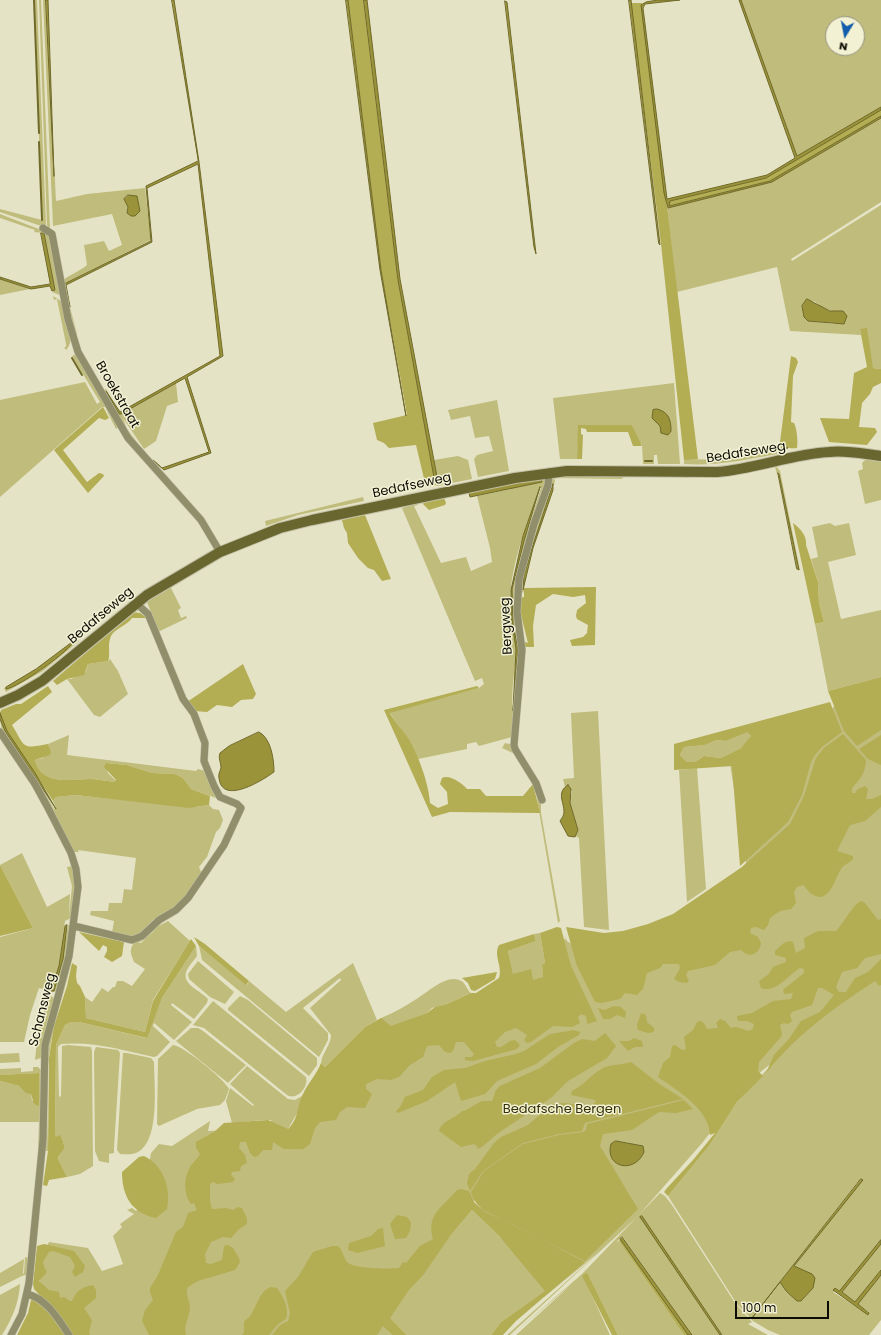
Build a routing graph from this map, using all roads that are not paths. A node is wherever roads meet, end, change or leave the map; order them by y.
1 (43, 228) dead end
2 (881, 456) edge
3 (549, 472) junction
4 (220, 552) junction
5 (136, 603) junction
6 (0, 703) edge
7 (0, 732) edge
8 (542, 800) dead end
9 (74, 926) junction
10 (27, 1294) junction
11 (11, 1335) edge
12 (69, 1335) edge

1 - 4 street, Broekstraat
2 - 3 street, Bedafseweg
3 - 4 street, Bedafseweg
3 - 8 street, Bergweg
4 - 5 street, Bedafseweg
5 - 6 street, Bedafseweg
5 - 9 street
7 - 9 street, Schansweg
9 - 10 street, Schansweg
10 - 11 street, Schansweg
10 - 12 street

